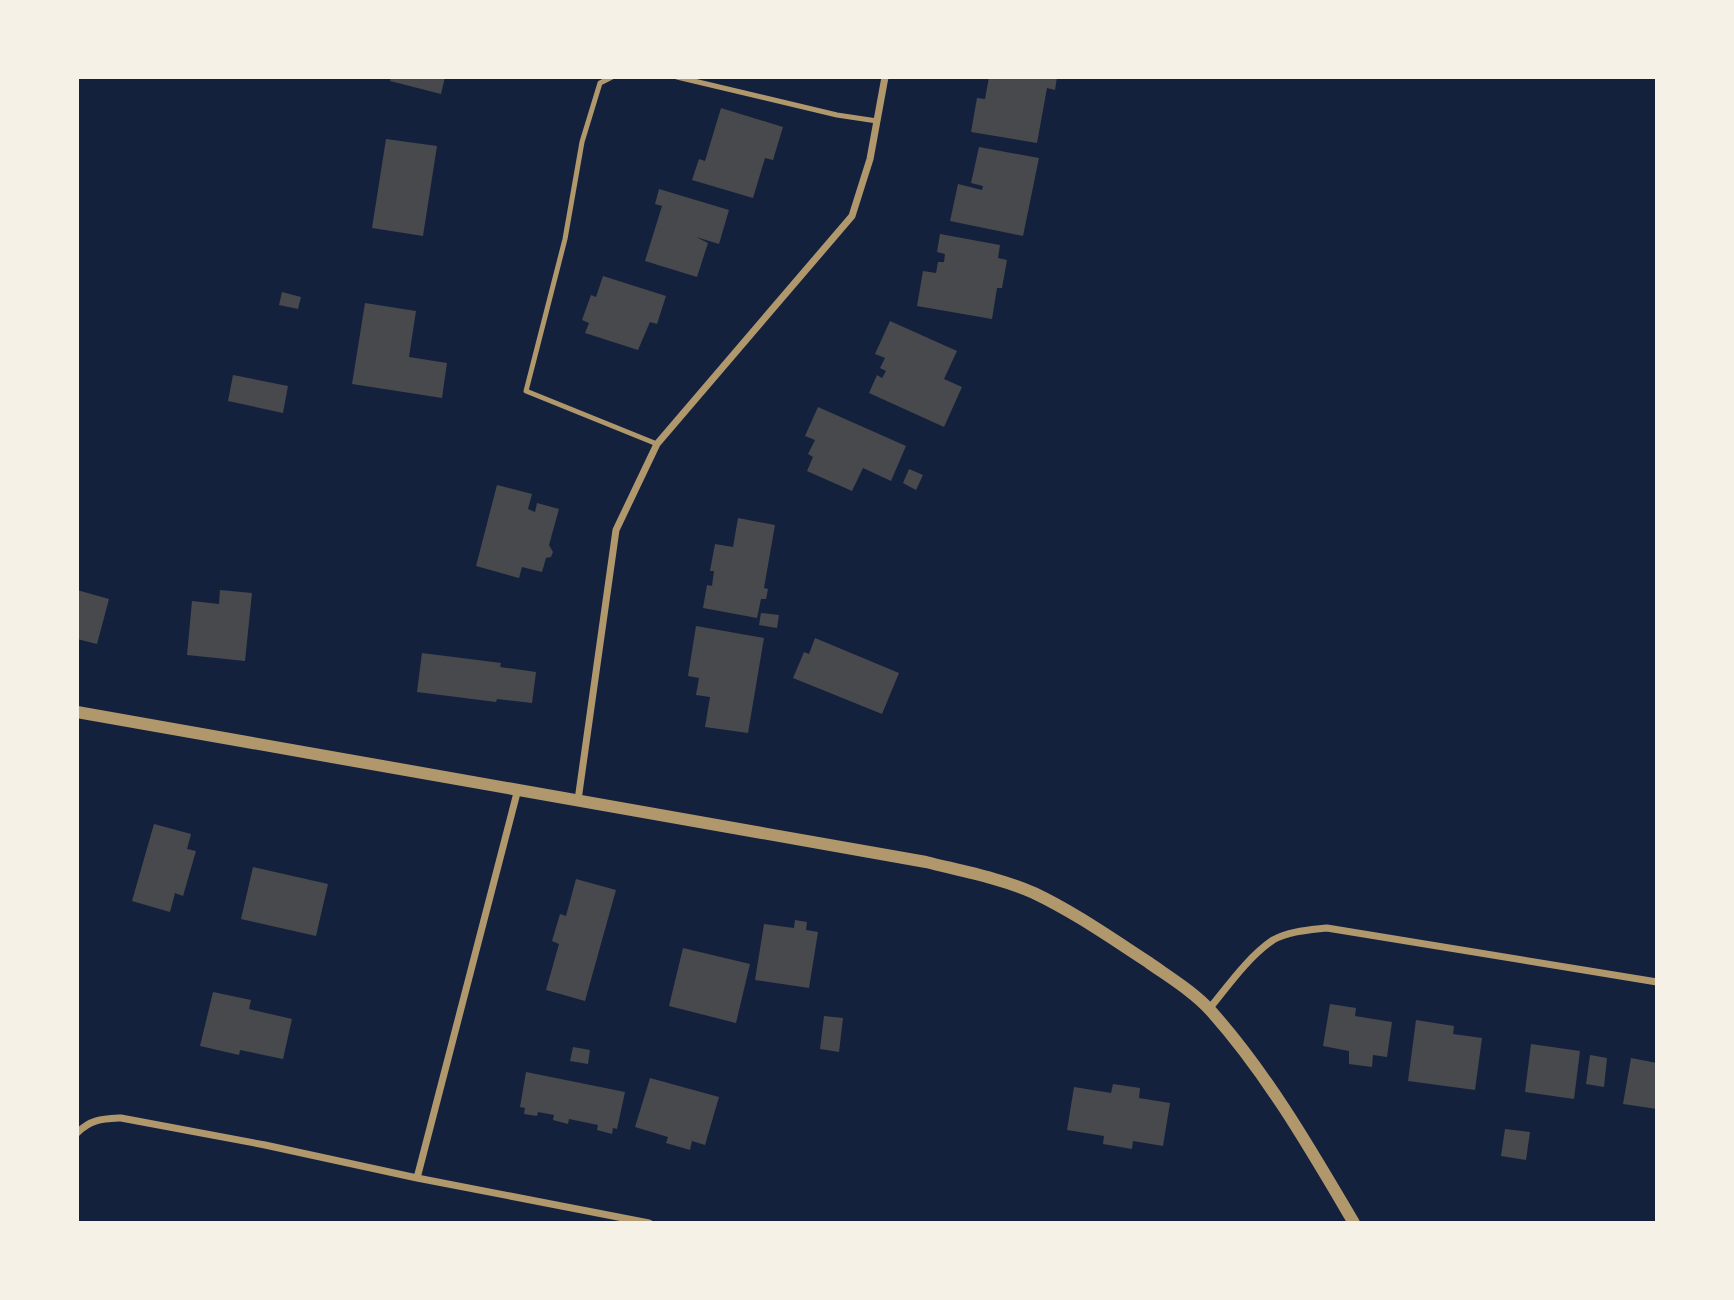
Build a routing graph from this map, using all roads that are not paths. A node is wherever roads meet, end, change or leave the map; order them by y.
1 (612, 77) edge
2 (677, 77) edge
3 (885, 77) edge
4 (877, 121) junction
5 (657, 444) junction
6 (77, 712) edge
7 (519, 788) junction
8 (578, 800) junction
9 (1657, 982) edge
10 (1209, 1009) junction
11 (77, 1133) edge
12 (417, 1178) junction
13 (646, 1223) edge
14 (1354, 1223) edge

1 - 5 lane
2 - 4 lane
3 - 4 street
4 - 5 street
5 - 8 street
6 - 7 street
7 - 8 street
7 - 12 street
8 - 10 street
9 - 10 street
10 - 14 street
11 - 12 street
12 - 13 street

